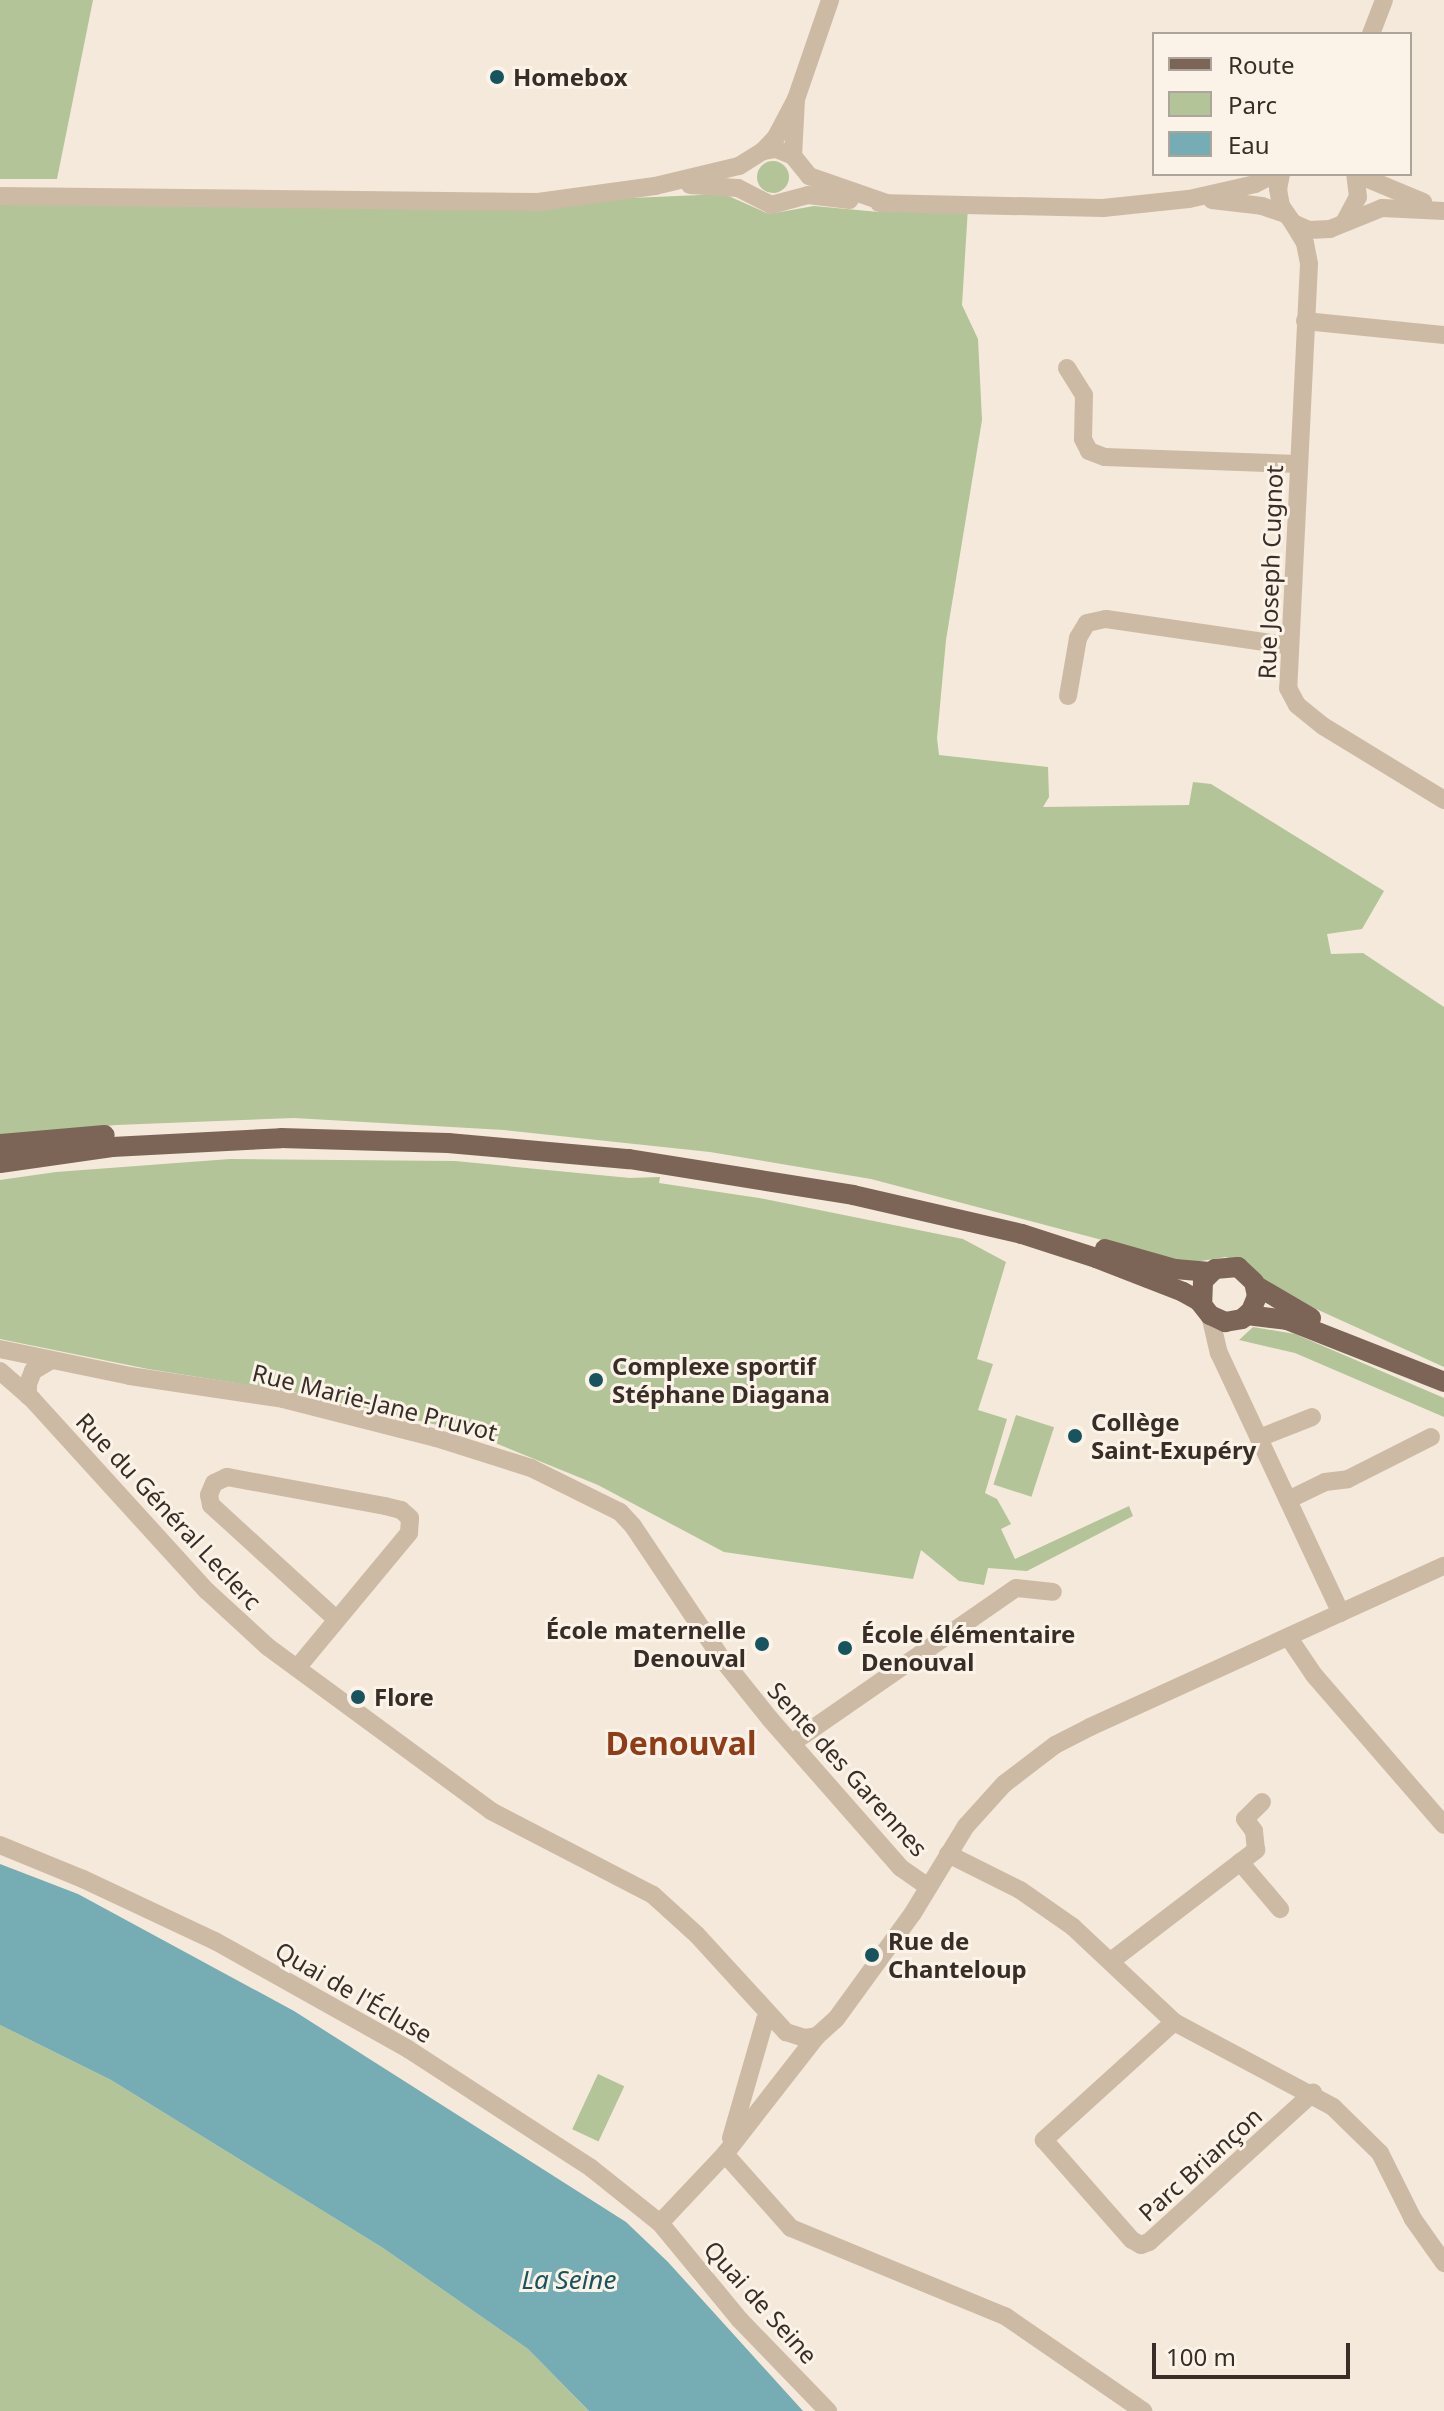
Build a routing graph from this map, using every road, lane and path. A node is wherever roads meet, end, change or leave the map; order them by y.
1 (830, 0) edge
2 (1384, 0) edge
3 (1372, 32) edge
4 (796, 99) junction
5 (757, 155) junction
6 (797, 162) junction
7 (1273, 176) edge
8 (1278, 176) edge
9 (1355, 176) edge
10 (1360, 176) edge
11 (655, 186) junction
12 (752, 194) junction
13 (0, 196) edge
14 (1189, 199) junction
15 (789, 200) junction
16 (890, 204) junction
17 (1444, 210) edge
18 (1289, 218) junction
19 (1339, 225) junction
20 (1309, 264) junction
21 (1305, 321) junction
22 (1444, 335) edge
23 (1067, 368) dead end
24 (1298, 464) junction
25 (1290, 646) junction
26 (1068, 696) dead end
27 (1444, 800) edge
28 (0, 1144) edge
29 (0, 1163) edge
30 (1210, 1272) junction
31 (1255, 1285) junction
32 (1206, 1310) junction
33 (1242, 1318) junction
34 (0, 1349) edge
35 (1222, 1359) junction
36 (51, 1360) junction
37 (0, 1371) edge
38 (1444, 1373) edge
39 (1444, 1382) edge
40 (28, 1396) junction
41 (1312, 1417) dead end
42 (1431, 1437) dead end
43 (1259, 1438) junction
44 (1288, 1500) junction
45 (628, 1519) joint
46 (1444, 1566) edge
47 (1053, 1592) dead end
48 (1341, 1613) junction
49 (336, 1619) junction
50 (1289, 1638) junction
51 (297, 1668) junction
52 (792, 1743) junction
53 (1262, 1802) dead end
54 (1444, 1825) edge
55 (0, 1845) edge
56 (948, 1854) junction
57 (1240, 1862) junction
58 (928, 1887) junction
59 (1280, 1909) dead end
60 (1111, 1961) junction
61 (769, 2015) junction
62 (1174, 2022) junction
63 (808, 2037) junction
64 (1313, 2093) junction
65 (728, 2149) junction
66 (660, 2223) junction
67 (1444, 2263) edge
68 (828, 2411) edge
69 (1143, 2411) edge

1 - 4 street
2 - 3 street
4 - 5 street
4 - 6 street
5 - 6 street
5 - 11 street
5 - 12 street
6 - 15 street
6 - 16 street
7 - 14 street
8 - 18 street, Rue Joseph Cugnot
9 - 19 street, Rue Joseph Cugnot
10 - 17 street
11 - 12 street
11 - 13 street
12 - 15 street
14 - 16 street
14 - 18 street
15 - 16 street
17 - 19 street
18 - 19 street
18 - 20 street, Rue Joseph Cugnot
19 - 20 street, Rue Joseph Cugnot
20 - 21 street, Rue Joseph Cugnot
21 - 22 street
21 - 24 street, Rue Joseph Cugnot
23 - 24 street
24 - 25 street, Rue Joseph Cugnot
25 - 26 street
25 - 27 street, Rue Joseph Cugnot
28 - 30 main road
29 - 32 main road
30 - 31 main road
30 - 32 main road
31 - 33 main road
31 - 38 main road
32 - 33 main road
32 - 35 street
33 - 35 street
33 - 39 main road
34 - 36 street, Rue Marie-Jane Pruvot
35 - 43 street
36 - 40 street
36 - 45 street, Rue Marie-Jane Pruvot
37 - 40 street, Rue du Général Leclerc
40 - 51 street, Rue du Général Leclerc
41 - 43 street
42 - 44 street
43 - 44 street
44 - 48 street
45 - 52 street, Sente des Garennes
46 - 48 street
47 - 52 street
48 - 50 street
49 - 49 street
49 - 51 street
50 - 54 street
50 - 56 street
51 - 61 street, Rue du Général Leclerc
52 - 58 street, Sente des Garennes
53 - 57 street
55 - 66 street, Quai de l'Écluse
56 - 58 street
56 - 60 street
57 - 59 street
57 - 60 street
58 - 63 street
60 - 62 street
61 - 63 street, Rue du Général Leclerc
61 - 65 street
62 - 64 street
62 - 64 street, Parc Briançon
63 - 65 street
64 - 67 street
65 - 66 street
65 - 69 street
66 - 68 street, Quai de Seine

